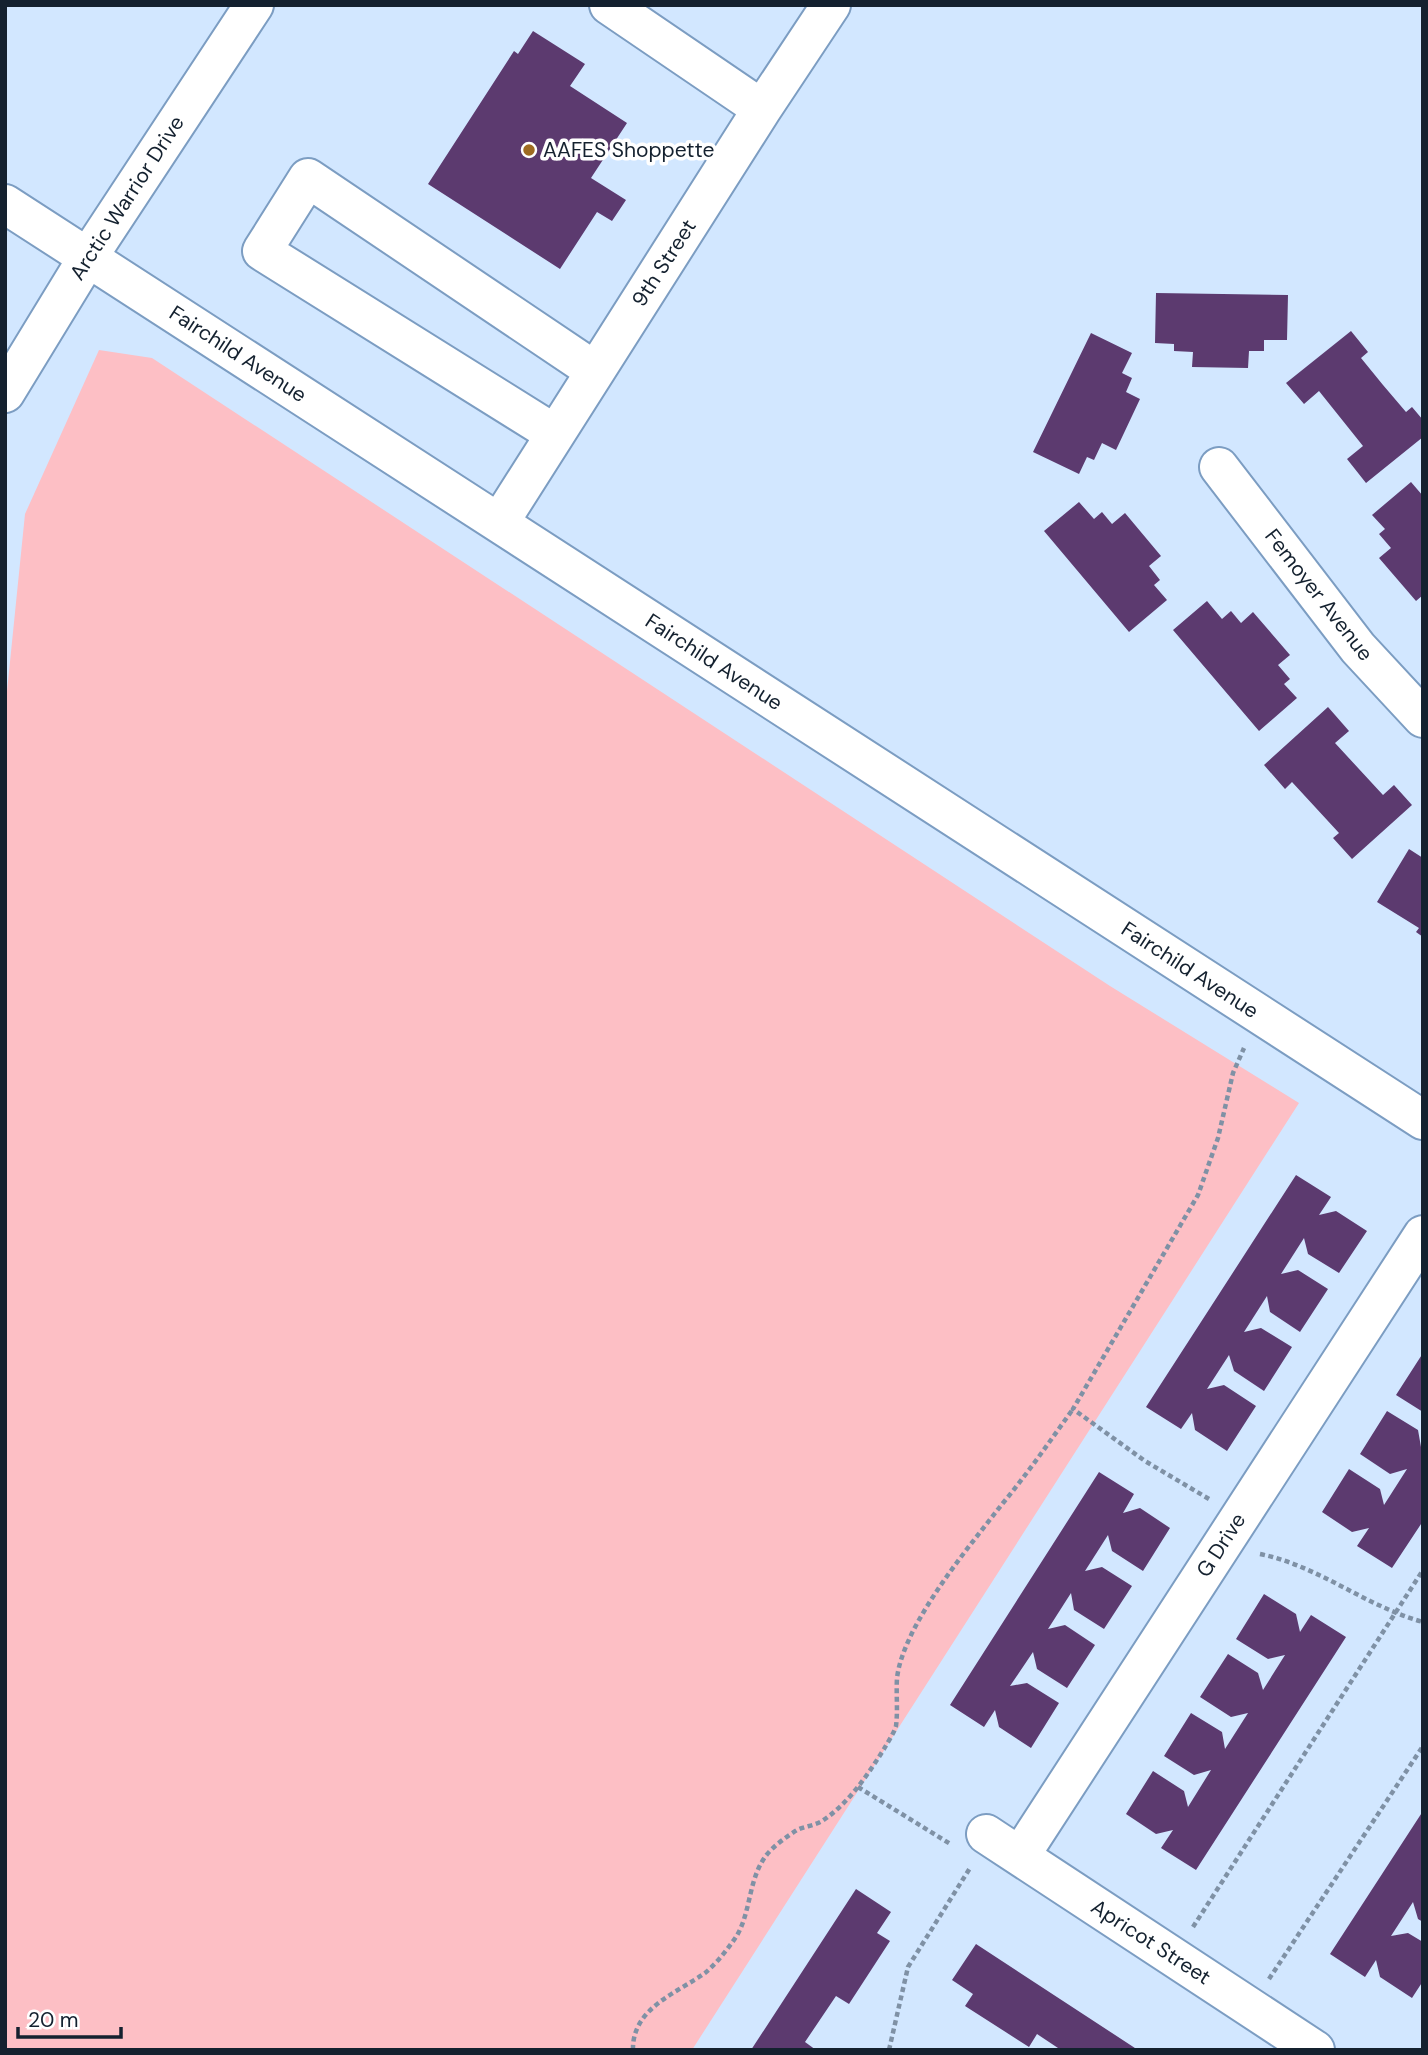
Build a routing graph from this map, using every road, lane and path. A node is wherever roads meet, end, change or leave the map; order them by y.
1 (254, 5) edge
2 (609, 5) edge
3 (831, 5) edge
4 (762, 110) junction
5 (5, 204) edge
6 (88, 257) junction
7 (595, 371) junction
8 (5, 393) edge
9 (555, 434) junction
10 (1219, 467) dead end
11 (499, 523) junction
12 (1423, 718) edge
13 (1263, 1017) junction
14 (1423, 1120) edge
15 (1423, 1235) edge
16 (1073, 1409) junction
17 (1232, 1529) junction
18 (1423, 1570) edge
19 (1394, 1614) junction
20 (1423, 1622) edge
21 (1423, 1746) edge
22 (858, 1787) junction
23 (973, 1842) junction
24 (1020, 1856) junction
25 (1174, 1957) junction
26 (1251, 2007) junction
27 (633, 2050) edge
28 (889, 2050) edge
29 (1315, 2050) edge

1 - 6 street, Arctic Warrior Drive
2 - 4 street
3 - 4 street, 9th Street
4 - 7 street, 9th Street
5 - 6 street, Fairchild Avenue
6 - 8 street, Arctic Warrior Drive
6 - 11 street, Fairchild Avenue
7 - 9 street, 9th Street
7 - 9 street
9 - 11 street, 9th Street
10 - 12 street, Femoyer Avenue
11 - 13 street, Fairchild Avenue
13 - 14 street, Fairchild Avenue
13 - 16 path
15 - 17 street, G Drive
16 - 17 path
16 - 22 path
17 - 19 path
17 - 24 street, G Drive
18 - 19 path
19 - 20 path
19 - 25 path
21 - 26 path
22 - 23 path
22 - 27 path
23 - 24 street, Apricot Street
23 - 28 path
24 - 25 street, Apricot Street
25 - 26 street, Apricot Street
26 - 29 street, Apricot Street

